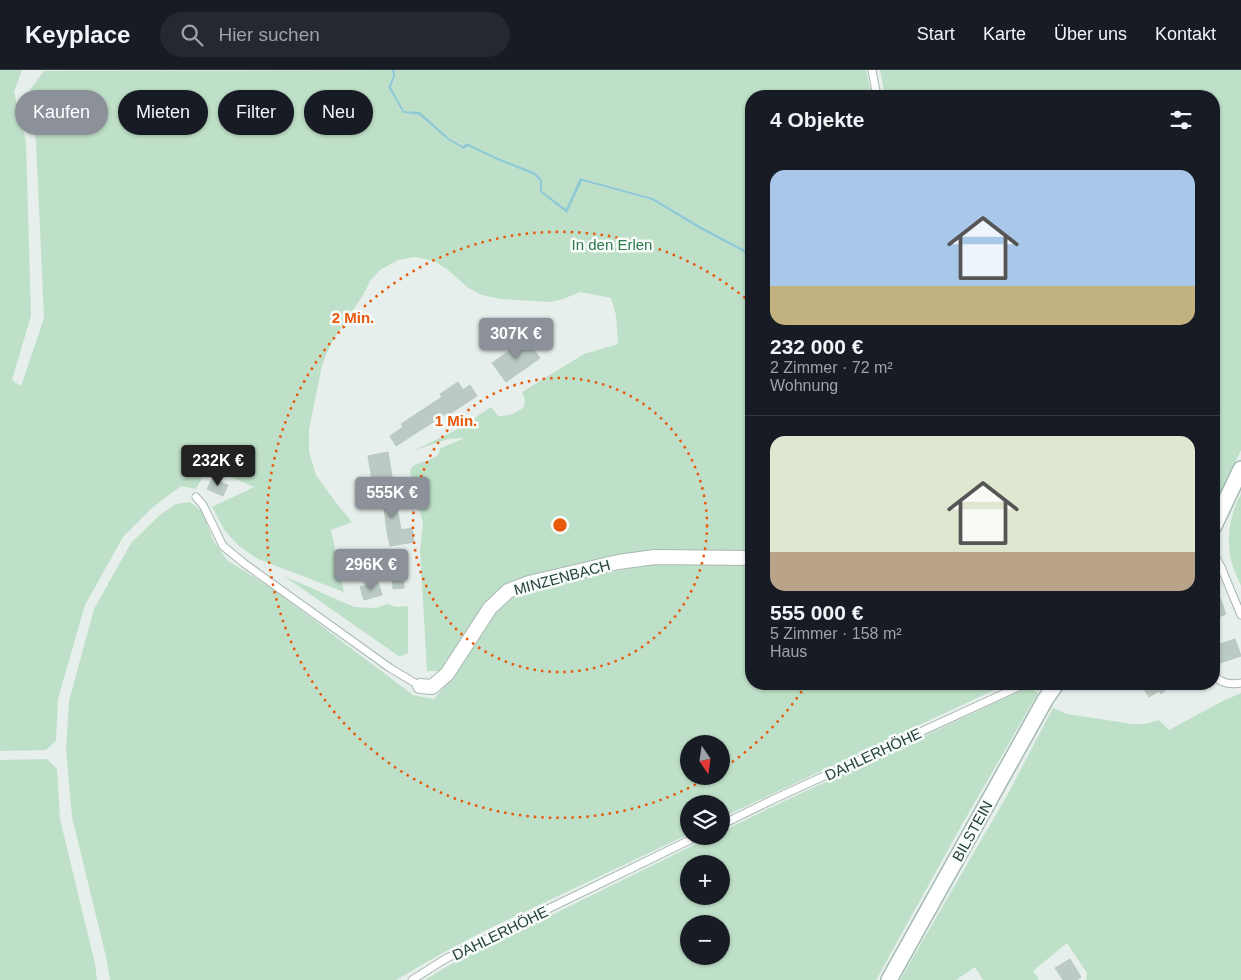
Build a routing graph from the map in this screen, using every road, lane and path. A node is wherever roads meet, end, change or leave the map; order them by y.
1 (872, 70) edge
2 (876, 90) edge
3 (1241, 469) edge
4 (196, 497) dead end
5 (1220, 513) edge
6 (745, 558) edge
7 (1220, 565) edge
8 (1241, 615) edge
9 (1220, 680) edge
10 (1241, 683) edge
11 (420, 686) joint
12 (1013, 690) edge
13 (1052, 690) edge
14 (730, 821) edge
15 (680, 845) edge
16 (412, 980) edge
17 (889, 980) edge

1 - 2 lane
3 - 5 street
4 - 11 lane
6 - 11 street, MINZENBACH
7 - 8 lane
9 - 10 lane
12 - 14 lane, DAHLERHÖHE
13 - 17 street, BILSTEIN
15 - 16 lane, DAHLERHÖHE

